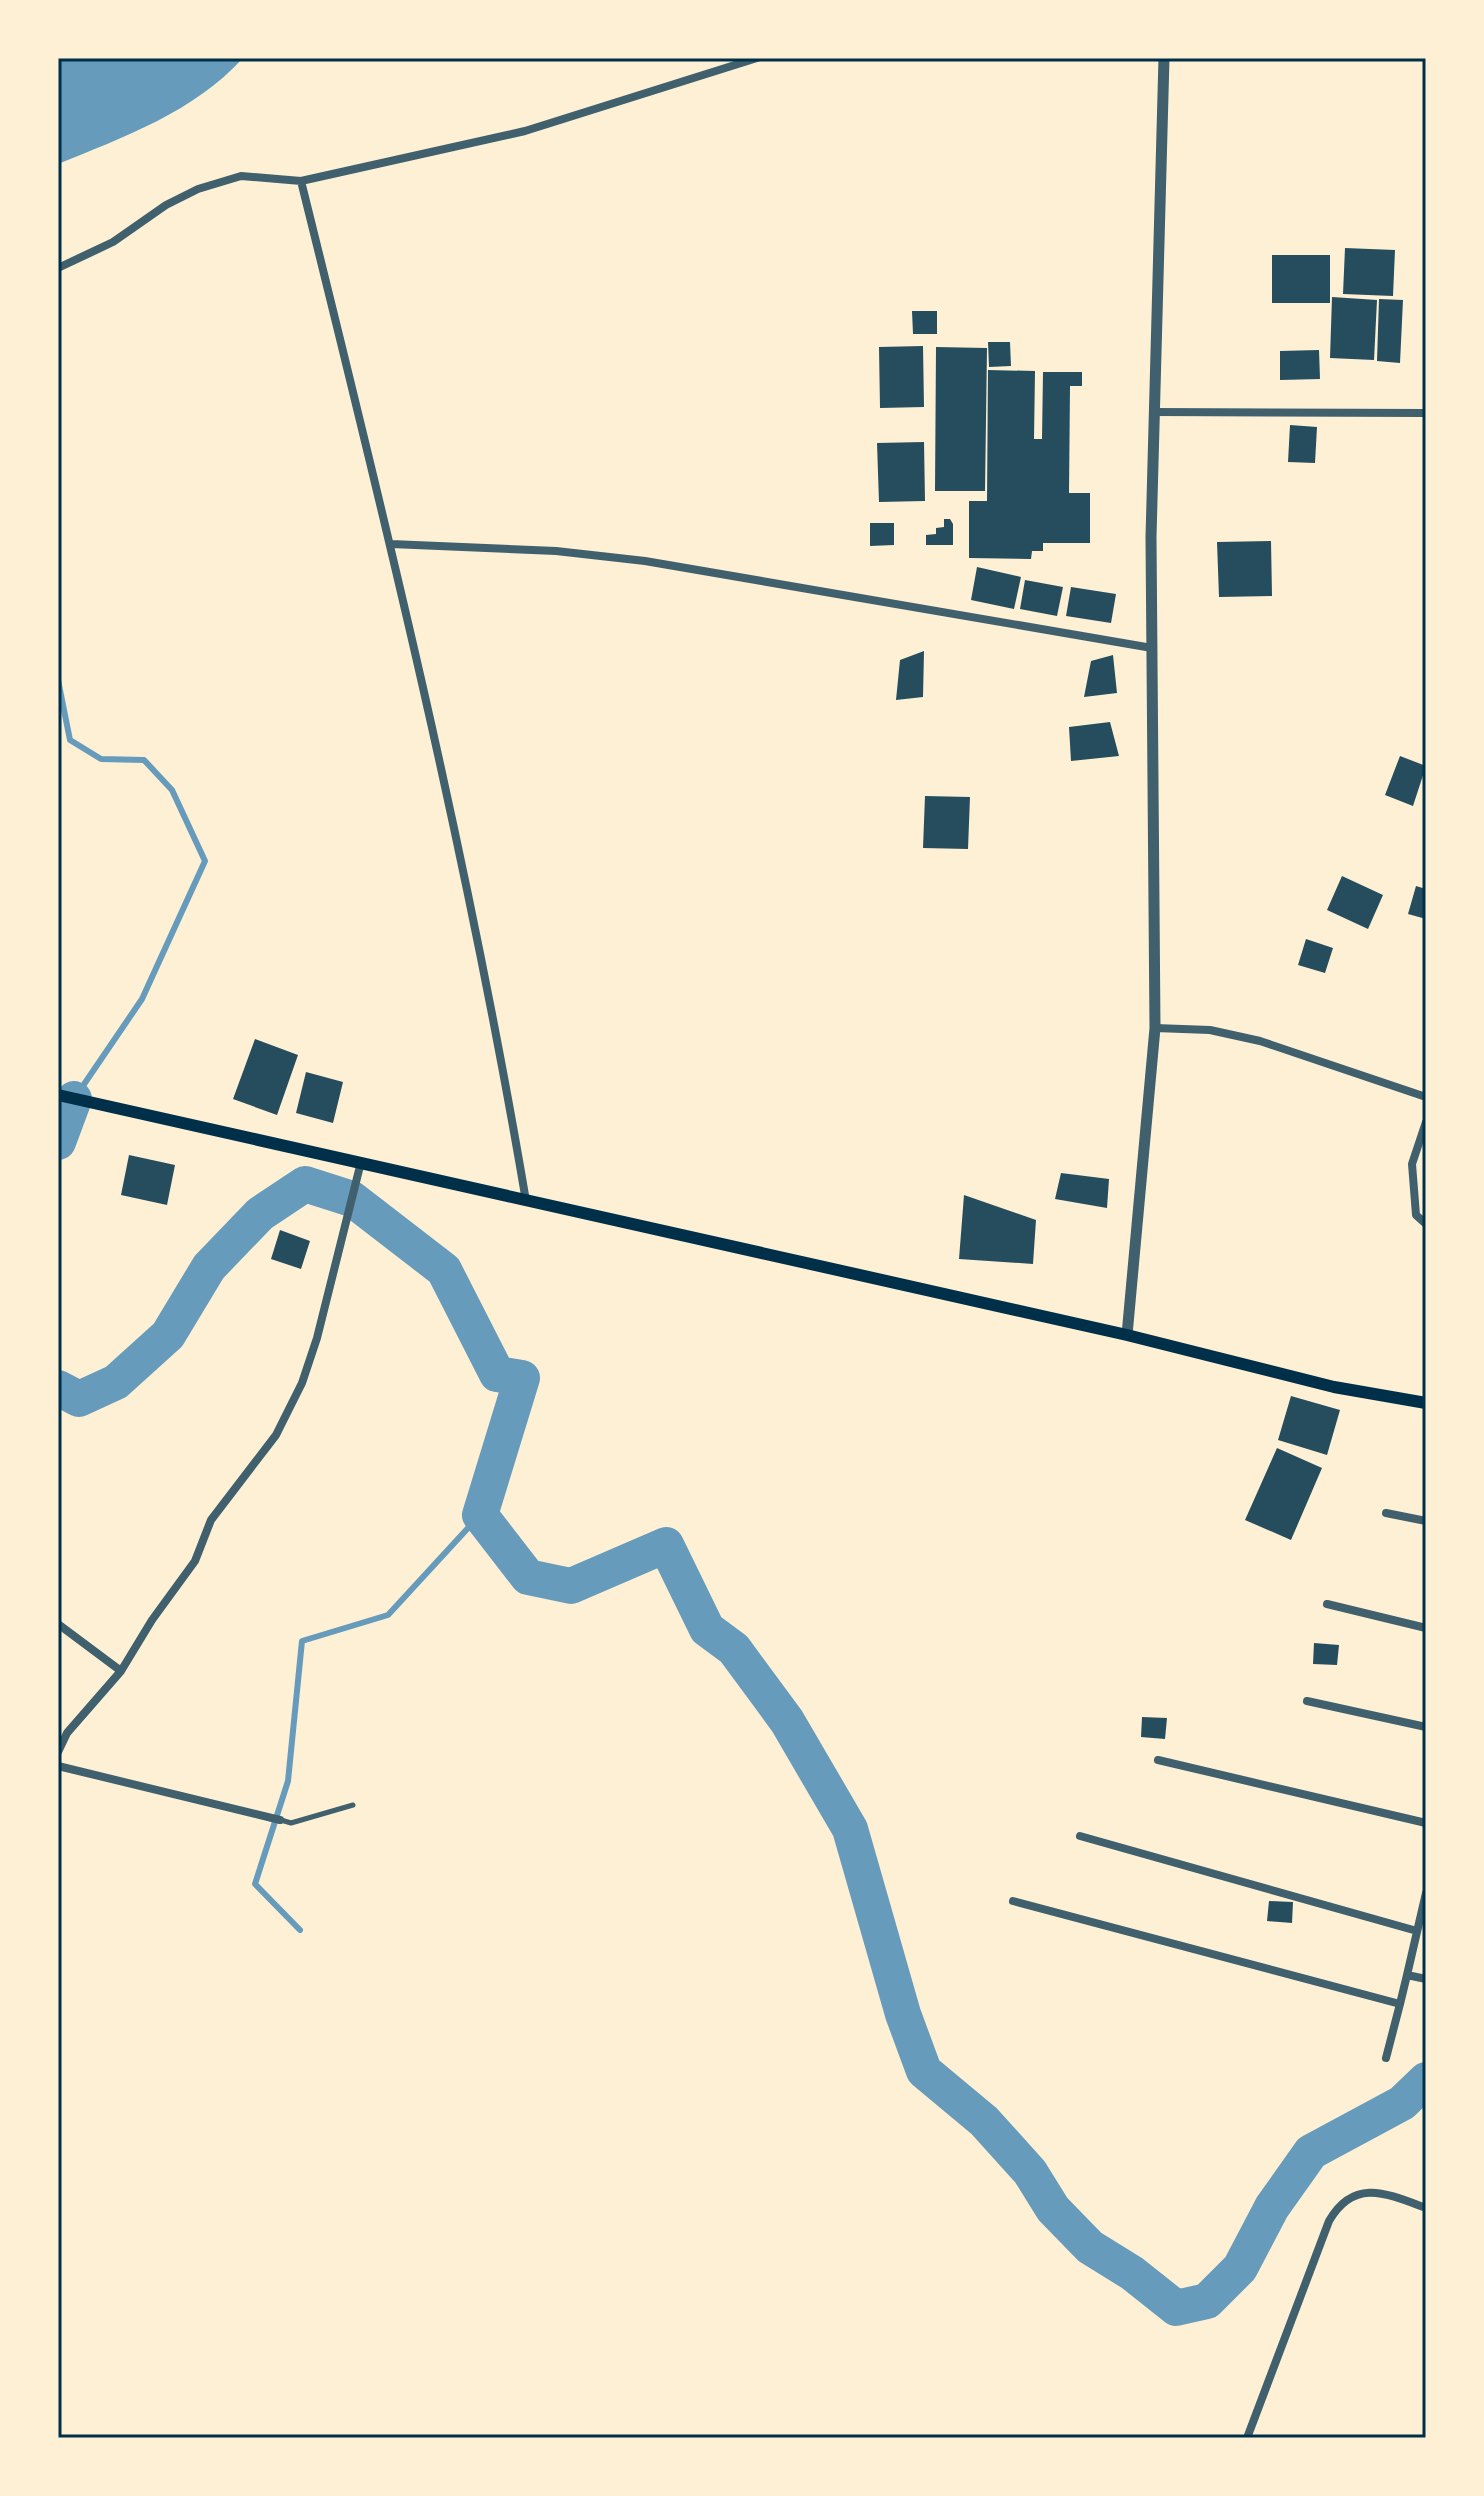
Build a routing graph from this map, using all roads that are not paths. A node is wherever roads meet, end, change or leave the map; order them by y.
1 (757, 58) edge
2 (1164, 58) edge
3 (301, 181) junction
4 (58, 268) edge
5 (1153, 412) junction
6 (1426, 413) edge
7 (391, 544) junction
8 (1152, 648) junction
9 (1155, 1028) junction
10 (59, 1095) edge
11 (1426, 1097) edge
12 (1426, 1122) edge
13 (361, 1162) junction
14 (526, 1201) junction
15 (1426, 1224) edge
16 (1127, 1335) junction
17 (1426, 1403) edge
18 (1386, 1513) dead end
19 (1426, 1521) edge
20 (1327, 1604) dead end
21 (58, 1624) edge
22 (1426, 1628) edge
23 (121, 1671) junction
24 (1307, 1701) dead end
25 (1426, 1727) edge
26 (58, 1752) edge
27 (1158, 1760) dead end
28 (58, 1766) edge
29 (353, 1805) dead end
30 (280, 1820) joint
31 (1426, 1823) edge
32 (1080, 1836) dead end
33 (1426, 1893) edge
34 (1013, 1901) dead end
35 (1417, 1931) junction
36 (1407, 1975) junction
37 (1426, 1979) edge
38 (1400, 2004) junction
39 (1386, 2058) dead end
40 (1426, 2208) edge
41 (1247, 2438) edge

1 - 3 street
2 - 5 street
3 - 4 street
3 - 7 street
5 - 6 street
5 - 8 street
7 - 8 street
7 - 14 street
8 - 9 street
9 - 11 street
9 - 16 street
10 - 13 main road
12 - 15 street
13 - 14 main road
13 - 23 street
14 - 16 main road
16 - 17 main road
18 - 19 street
20 - 22 street
21 - 23 street
23 - 26 street
24 - 25 street
27 - 31 street
28 - 30 street
29 - 30 lane
32 - 35 street
33 - 35 street
34 - 38 street
35 - 36 street
36 - 37 street
36 - 38 street
38 - 39 street
40 - 41 street

